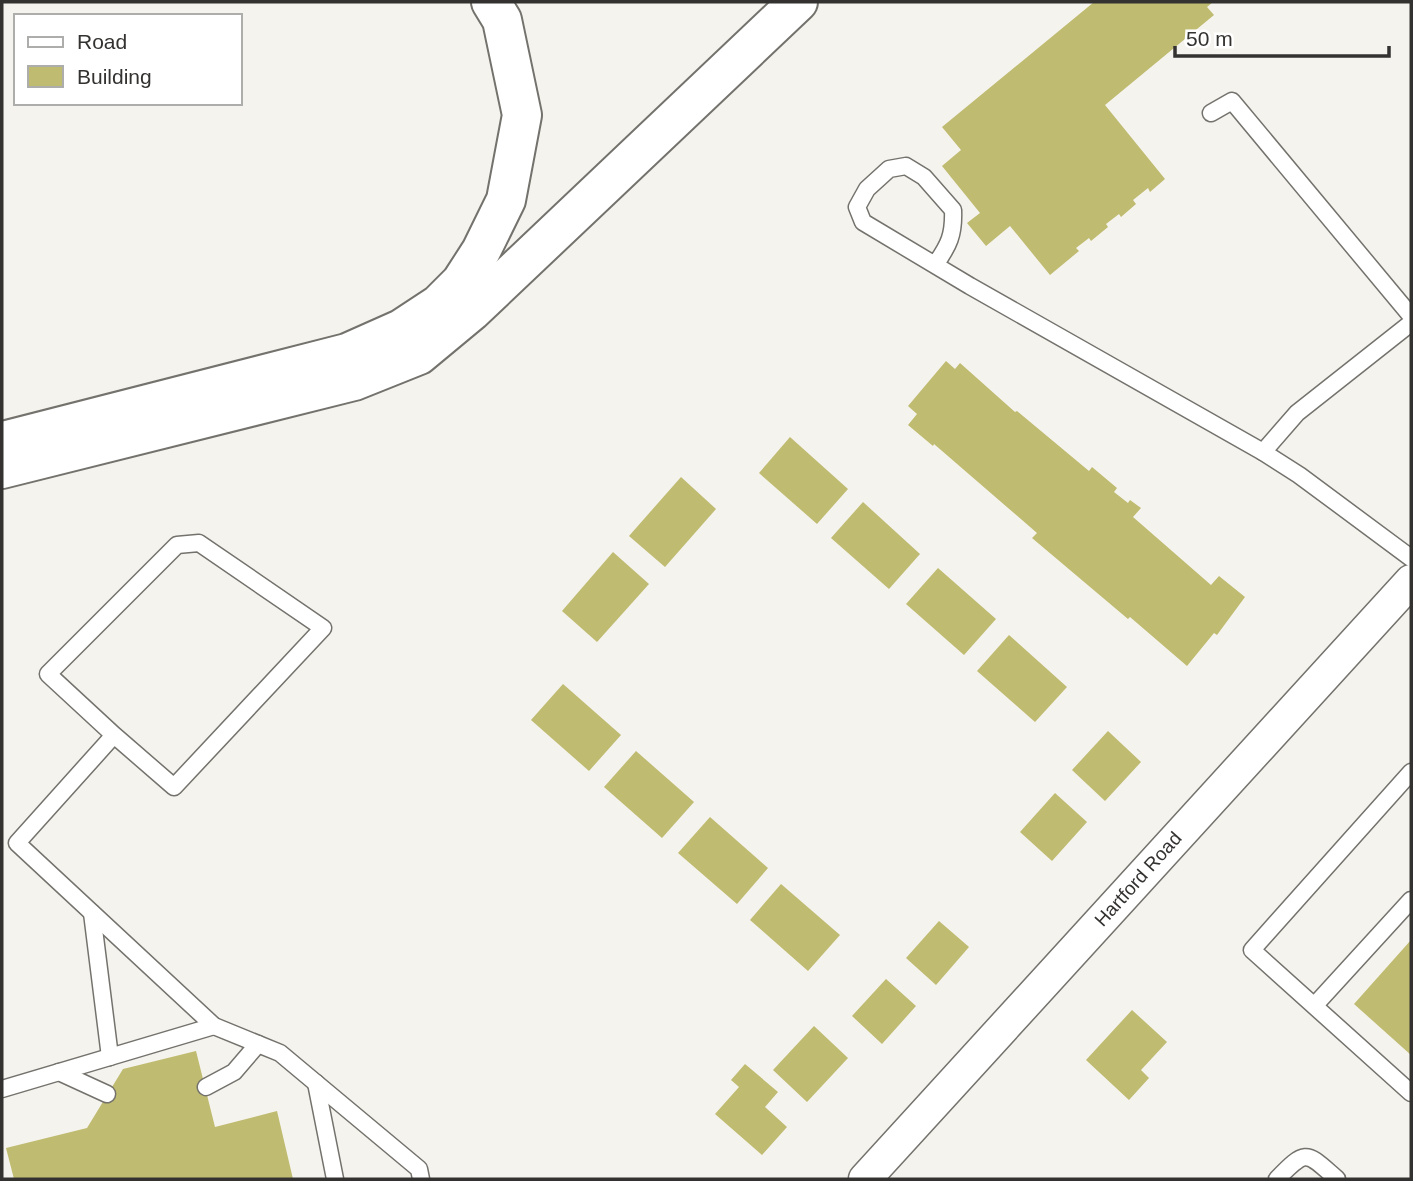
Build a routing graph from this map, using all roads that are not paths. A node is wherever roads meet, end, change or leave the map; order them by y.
1 (491, 2) edge
2 (798, 2) edge
3 (1211, 113) dead end
4 (935, 265) junction
5 (1411, 316) edge
6 (1411, 323) edge
7 (2, 442) edge
8 (1262, 452) junction
9 (2, 469) edge
10 (1411, 558) edge
11 (1411, 581) edge
12 (114, 735) junction
13 (1411, 772) edge
14 (1411, 900) edge
15 (92, 913) junction
16 (1315, 1005) junction
17 (214, 1026) junction
18 (258, 1044) junction
19 (110, 1057) junction
20 (60, 1072) junction
21 (316, 1083) junction
22 (205, 1087) dead end
23 (2, 1089) edge
24 (1411, 1093) edge
25 (107, 1094) dead end
26 (335, 1179) edge
27 (421, 1179) edge
28 (865, 1179) edge
29 (1277, 1179) edge
30 (1337, 1179) edge

1 - 7 highway
2 - 9 highway
3 - 5 lane
4 - 4 lane
4 - 8 lane
6 - 8 lane
8 - 10 lane
11 - 28 street, Hartford Road
12 - 12 lane
12 - 15 lane
13 - 16 lane
14 - 16 lane
15 - 17 lane
15 - 19 lane
16 - 24 lane
17 - 18 lane
17 - 19 lane
18 - 21 lane
18 - 22 lane
19 - 20 lane
20 - 23 lane
20 - 25 lane
21 - 26 lane
21 - 27 lane
29 - 30 lane

